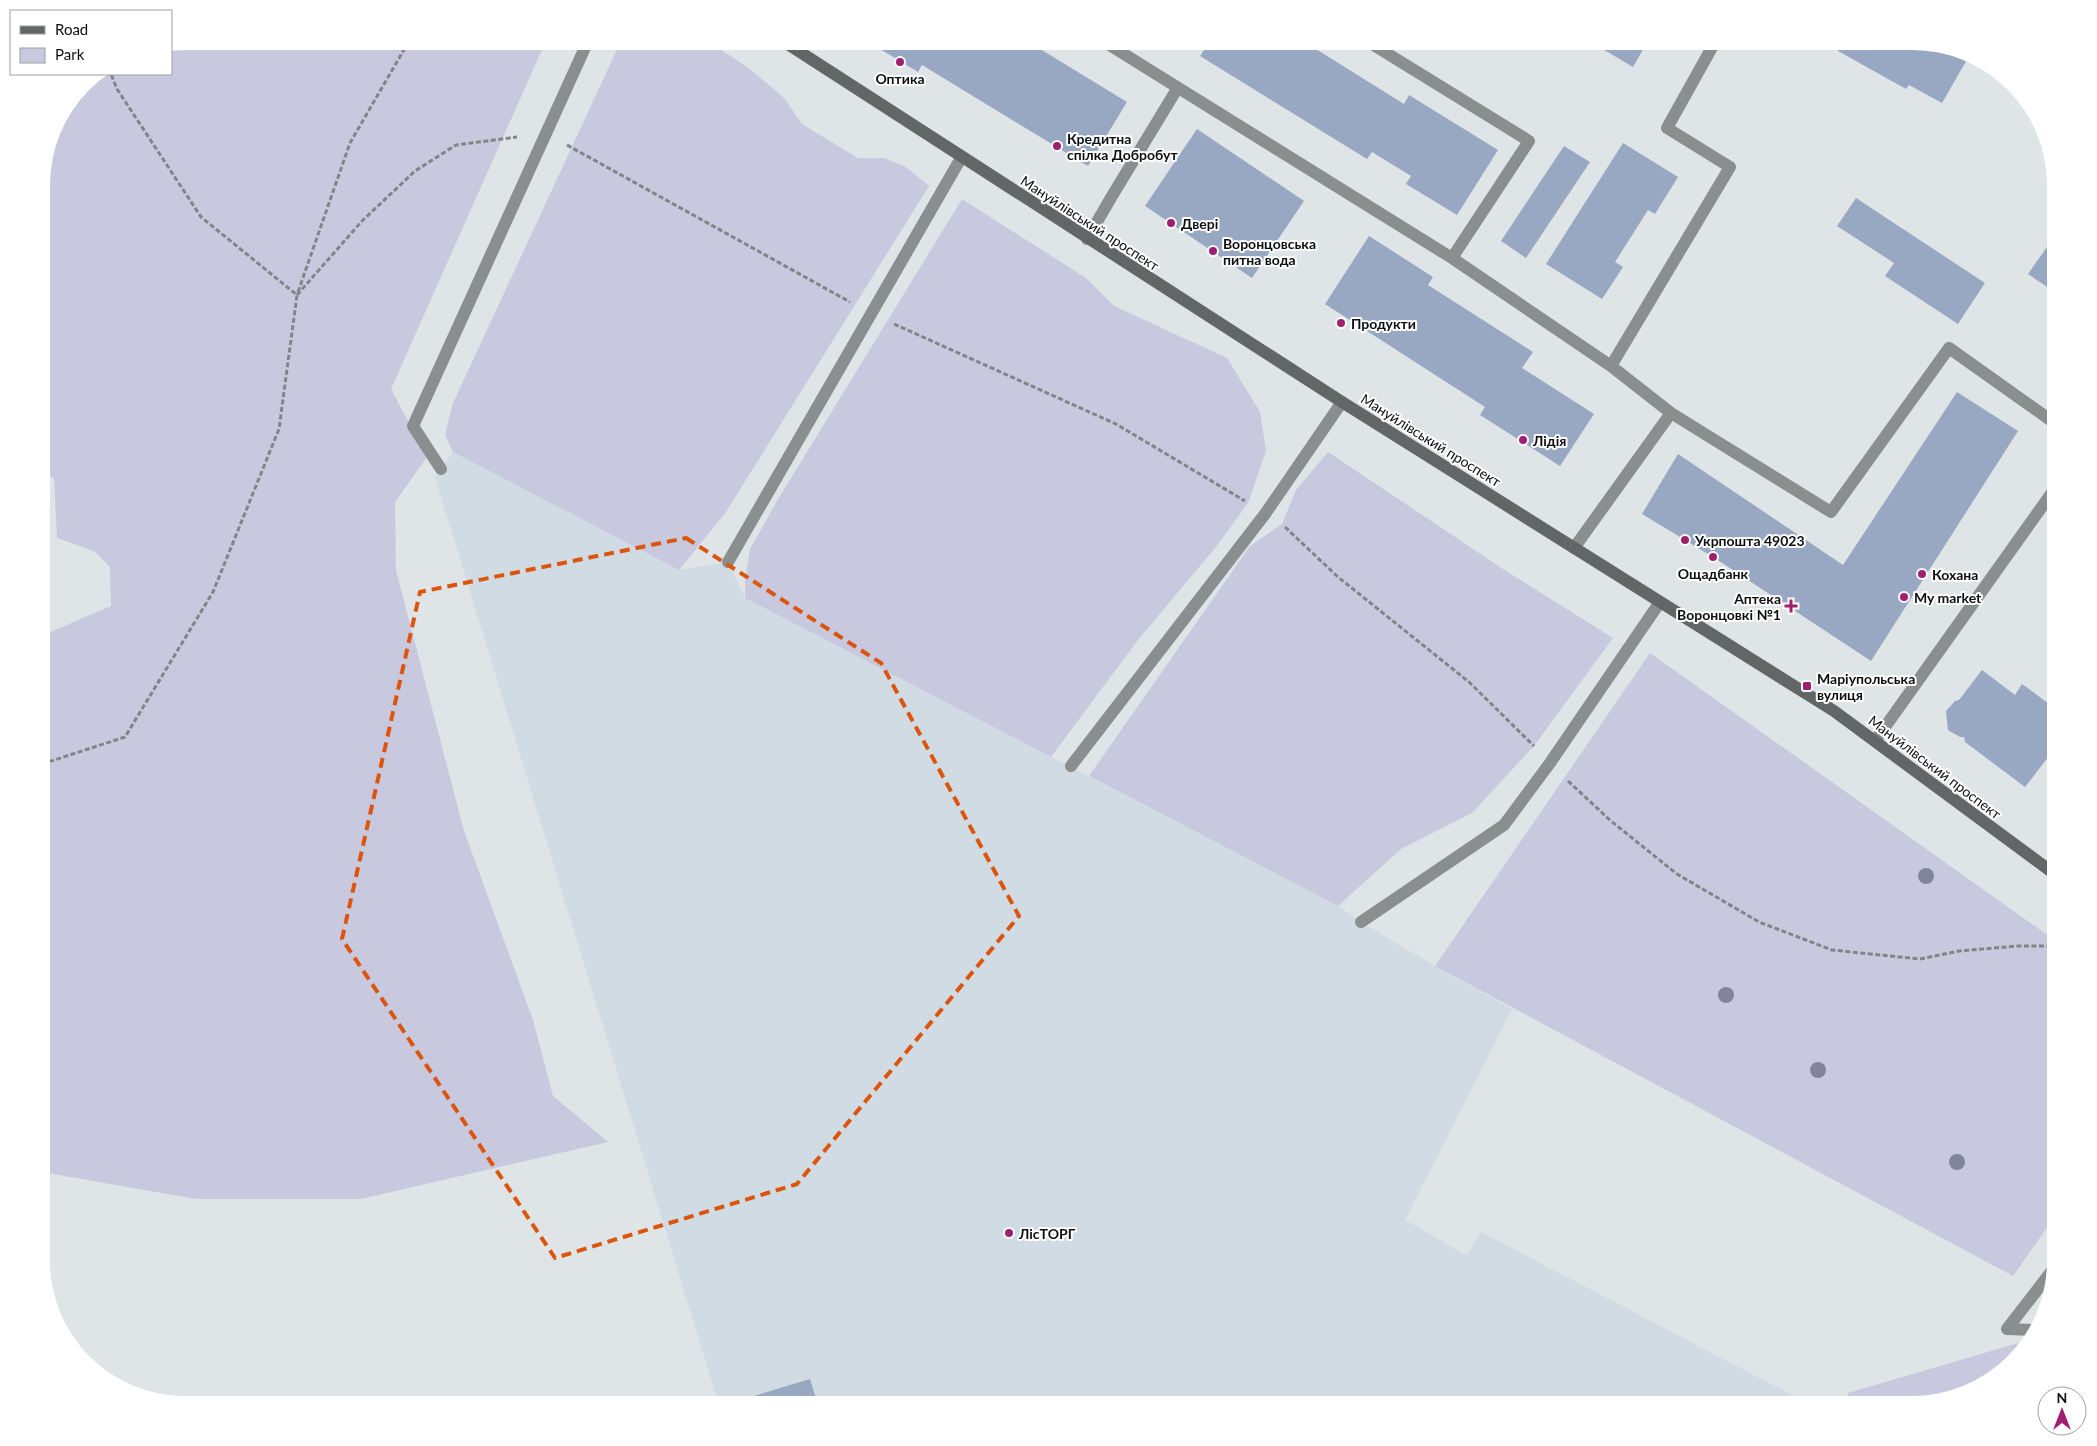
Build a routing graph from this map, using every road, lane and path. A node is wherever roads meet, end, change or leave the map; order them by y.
1 (404, 50) edge
2 (584, 50) edge
3 (797, 50) edge
4 (1117, 50) edge
5 (1382, 50) edge
6 (1710, 50) edge
7 (111, 75) edge
8 (1177, 89) junction
9 (546, 133) junction
10 (961, 158) junction
11 (1088, 239) junction
12 (1452, 258) junction
13 (297, 295) junction
14 (871, 314) junction
15 (1611, 366) junction
16 (1342, 402) junction
17 (1671, 413) junction
18 (2047, 418) edge
19 (441, 469) dead end
20 (2047, 500) edge
21 (1265, 514) junction
22 (1574, 548) junction
23 (728, 562) dead end
24 (1660, 602) junction
25 (1875, 741) junction
26 (50, 761) edge
27 (1550, 763) junction
28 (1071, 766) dead end
29 (2047, 868) edge
30 (1361, 922) dead end
31 (2047, 946) edge
32 (2046, 1278) edge
33 (2028, 1330) edge

1 - 13 path
2 - 9 street
3 - 10 main road, Мануйлівський проспект
4 - 8 street
5 - 12 street
6 - 15 street
7 - 13 path
8 - 11 street
8 - 12 street
9 - 13 path
9 - 14 path
9 - 19 street
10 - 11 main road, Мануйлівський проспект
10 - 14 street
11 - 16 main road, Мануйлівський проспект
12 - 15 street
13 - 26 path
14 - 21 path
14 - 23 street
15 - 17 street
16 - 21 street
16 - 22 main road, Мануйлівський проспект
17 - 18 street
17 - 22 street
20 - 25 street
21 - 27 path
21 - 28 street
22 - 24 main road, Мануйлівський проспект
24 - 25 main road, Мануйлівський проспект
24 - 27 street
25 - 29 main road, Мануйлівський проспект
27 - 30 street
27 - 31 path
32 - 33 street

